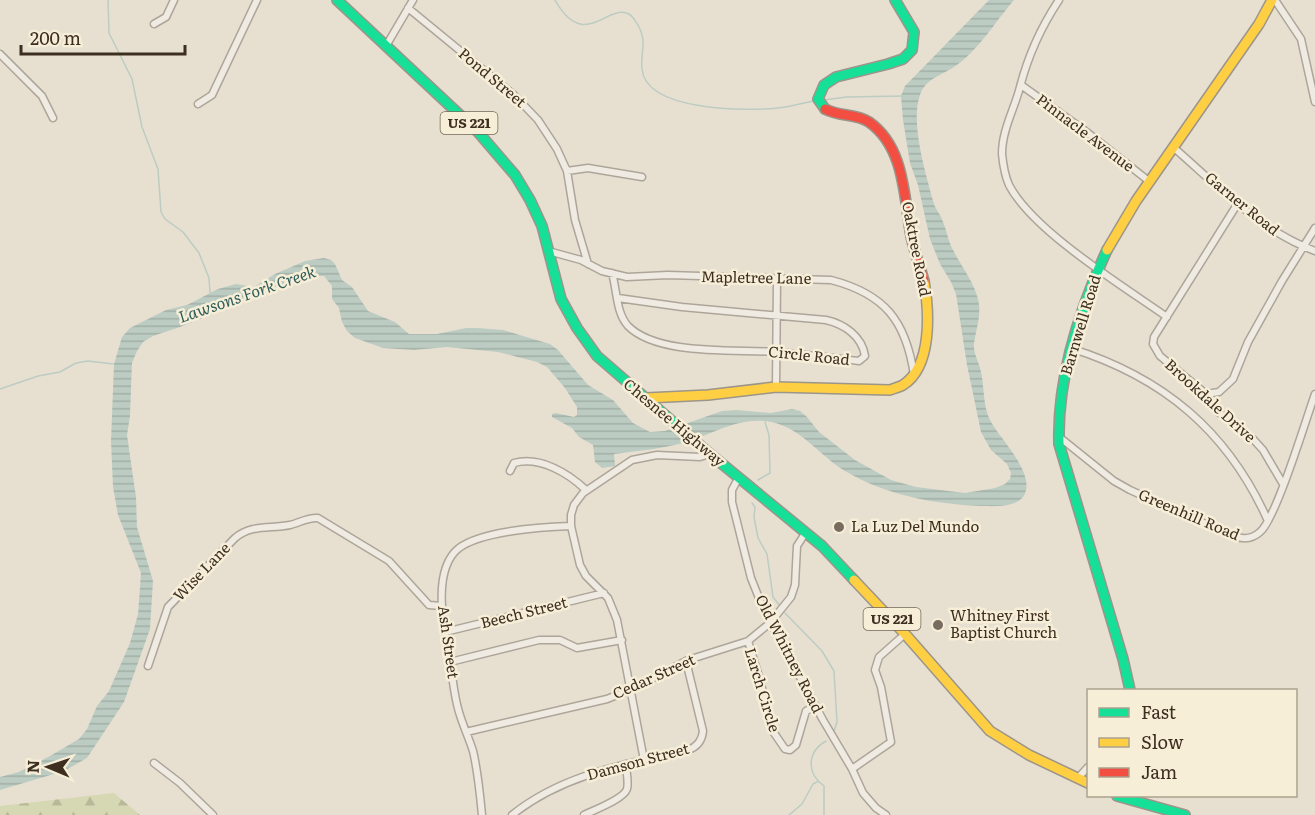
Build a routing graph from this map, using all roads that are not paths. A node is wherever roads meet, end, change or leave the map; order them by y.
1 (174, 0) edge
2 (337, 0) edge
3 (412, 0) edge
4 (895, 0) edge
5 (1059, 0) edge
6 (1274, 0) edge
7 (255, 1) edge
8 (408, 8) junction
9 (154, 24) dead end
10 (386, 46) junction
11 (0, 54) edge
12 (1021, 85) junction
13 (1315, 102) edge
14 (198, 104) dead end
15 (53, 117) dead end
16 (1173, 147) junction
17 (567, 171) junction
18 (642, 177) dead end
19 (1149, 182) junction
20 (1238, 203) junction
21 (1315, 228) edge
22 (1304, 247) junction
23 (548, 251) junction
24 (1315, 251) edge
25 (588, 264) junction
26 (1098, 268) junction
27 (612, 273) junction
28 (777, 279) junction
29 (618, 298) junction
30 (777, 315) junction
31 (1167, 317) junction
32 (1070, 348) junction
33 (776, 352) junction
34 (914, 376) junction
35 (776, 387) junction
36 (1206, 394) junction
37 (1315, 394) edge
38 (650, 401) junction
39 (1058, 436) junction
40 (710, 454) junction
41 (510, 471) dead end
42 (739, 477) junction
43 (1283, 484) junction
44 (586, 490) junction
45 (1268, 521) junction
46 (571, 526) junction
47 (806, 532) junction
48 (604, 593) junction
49 (442, 606) junction
50 (770, 623) junction
51 (445, 632) junction
52 (905, 634) junction
53 (622, 640) junction
54 (748, 641) junction
55 (686, 661) junction
56 (450, 662) junction
57 (148, 666) dead end
58 (632, 689) junction
59 (1130, 689) edge
60 (816, 706) junction
61 (466, 732) junction
62 (644, 760) junction
63 (154, 763) dead end
64 (626, 764) junction
65 (852, 769) junction
66 (1087, 769) edge
67 (1078, 778) junction
68 (1087, 782) edge
69 (1124, 797) edge
70 (213, 815) edge
71 (482, 815) edge
72 (512, 815) edge
73 (584, 815) edge
74 (886, 815) edge
75 (1185, 815) edge

1 - 9 street
2 - 10 street, Chesnee Highway / US 221
3 - 8 street
4 - 34 street, Oaktree Road
5 - 12 street
6 - 13 street
6 - 16 street, Barnwell Road
7 - 14 street
8 - 10 street
8 - 17 street, Pond Street
10 - 23 street, Chesnee Highway / US 221
11 - 15 street
12 - 19 street, Pinnacle Avenue
12 - 26 street
16 - 19 street, Barnwell Road
16 - 20 street, Garner Road
17 - 18 street
17 - 25 street, Pond Street
19 - 26 street, Barnwell Road
20 - 22 street, Garner Road
20 - 31 street
21 - 22 street
22 - 24 street, Garner Road
22 - 36 street
23 - 25 street, Mapletree Lane
23 - 38 street, Chesnee Highway / US 221
25 - 27 street, Mapletree Lane
26 - 31 street
26 - 32 street, Barnwell Road
27 - 28 street, Mapletree Lane
27 - 29 street, Circle Road
28 - 30 street
28 - 34 street, Mapletree Lane
29 - 30 street, Circle Road
29 - 33 street, Circle Road
30 - 33 street
30 - 33 street, Circle Road
31 - 36 street, Brookdale Drive
32 - 39 street, Barnwell Road
32 - 45 street
33 - 35 street
34 - 35 street
35 - 38 street
36 - 43 street, Brookdale Drive
37 - 43 street
38 - 40 street, Chesnee Highway / US 221
39 - 45 street, Greenhill Road
39 - 59 street, Barnwell Road
40 - 42 street, Chesnee Highway / US 221
40 - 44 street
41 - 44 street
42 - 47 street, Chesnee Highway / US 221
42 - 50 street, Old Whitney Road
43 - 45 street
44 - 46 street
46 - 48 street
46 - 49 street, Ash Street
47 - 50 street, Cedar Street
47 - 52 street, Chesnee Highway / US 221
48 - 51 street, Beech Street
48 - 53 street
49 - 51 street, Ash Street
49 - 57 street, Wise Lane
50 - 54 street, Cedar Street
50 - 60 street, Old Whitney Road
51 - 56 street, Ash Street
52 - 65 street
52 - 67 street, Chesnee Highway / US 221
53 - 56 street
53 - 58 street
54 - 55 street, Cedar Street
54 - 60 street, Larch Circle
55 - 58 street, Cedar Street
55 - 62 street, Damson Street
56 - 61 street, Ash Street
58 - 61 street, Cedar Street
58 - 62 street
60 - 65 street, Old Whitney Road
61 - 71 street, Ash Street
62 - 64 street, Damson Street
63 - 70 street
64 - 72 street, Damson Street
64 - 73 street
65 - 74 street, Old Whitney Road
66 - 67 street
67 - 68 street, Chesnee Highway / US 221
69 - 75 street

